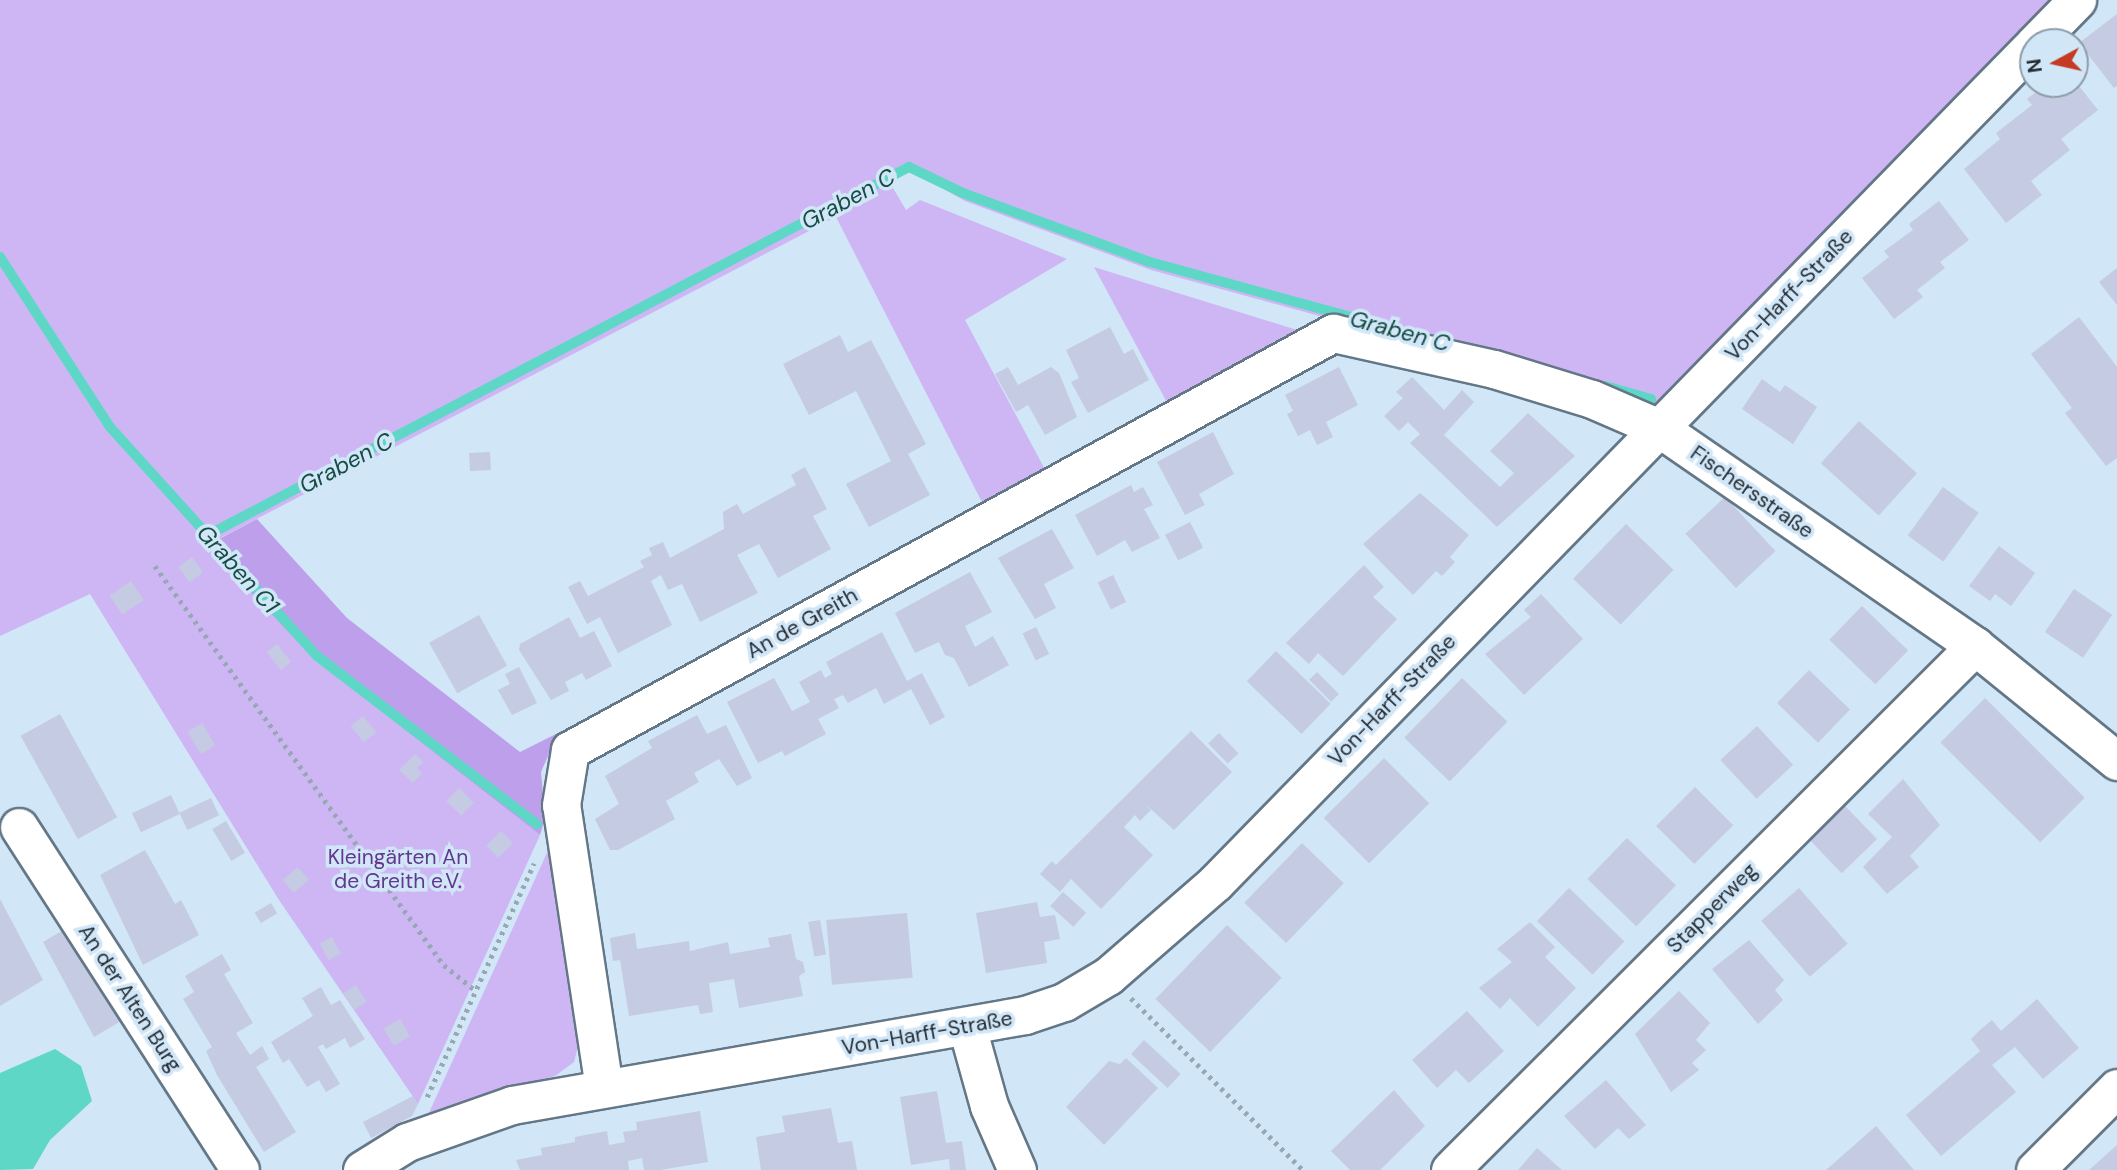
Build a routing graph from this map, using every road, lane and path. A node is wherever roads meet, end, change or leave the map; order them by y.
1 (2077, 0) edge
2 (2049, 28) edge
3 (2019, 58) edge
4 (1333, 333) joint
5 (1659, 428) junction
6 (155, 566) dead end
7 (1975, 646) junction
8 (2117, 761) edge
9 (19, 827) dead end
10 (538, 854) dead end
11 (1108, 976) junction
12 (474, 989) junction
13 (967, 1027) junction
14 (604, 1087) junction
15 (2117, 1088) edge
16 (407, 1142) junction
17 (240, 1170) edge
18 (362, 1170) edge
19 (1017, 1170) edge
20 (1303, 1170) edge
21 (1450, 1170) edge
22 (2035, 1170) edge

1 - 2 street, Von-Harff-Straße
3 - 5 street, Von-Harff-Straße
4 - 5 street, Fischersstraße
4 - 14 street, An de Greith
5 - 7 street, Fischersstraße
5 - 11 street, Von-Harff-Straße
6 - 12 path
7 - 8 street, Fischersstraße
7 - 21 street, Stapperweg
9 - 17 street, An der Alten Burg
10 - 12 path
11 - 13 street, Von-Harff-Straße
11 - 20 path
12 - 16 path
13 - 14 street, Von-Harff-Straße
13 - 19 street
14 - 16 street
15 - 22 street
16 - 18 street

